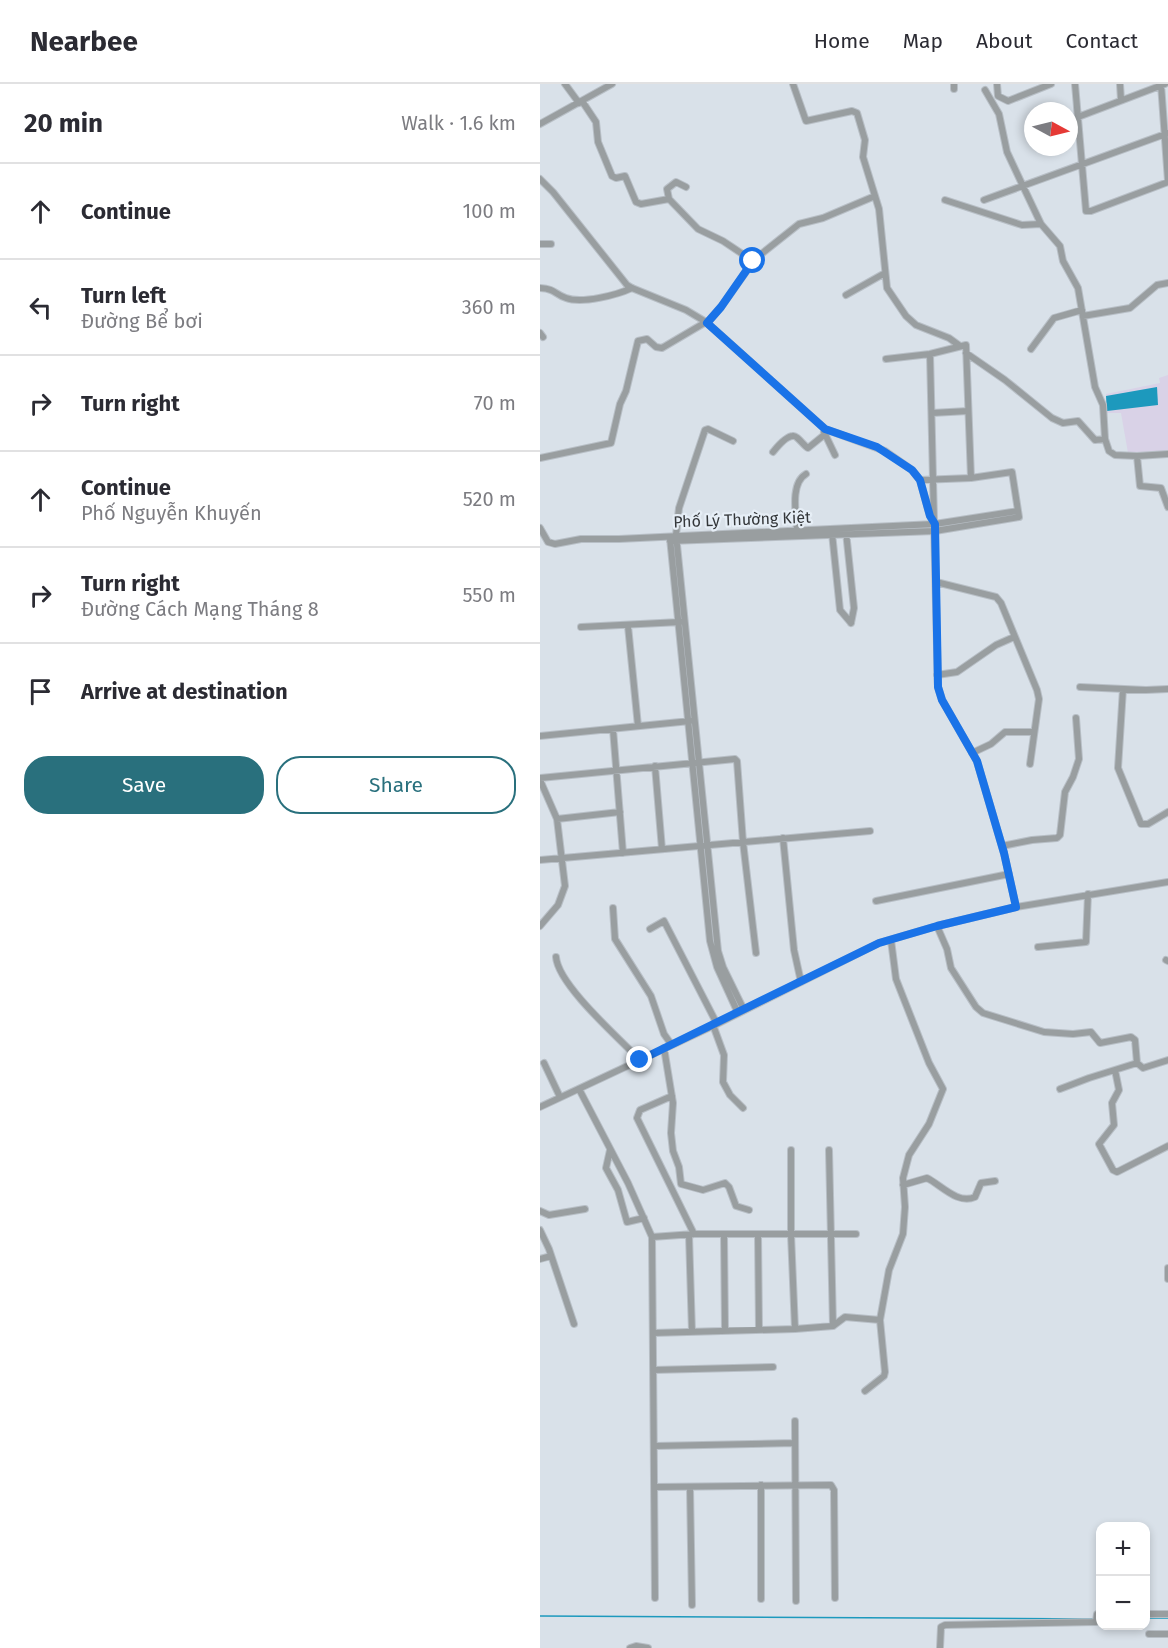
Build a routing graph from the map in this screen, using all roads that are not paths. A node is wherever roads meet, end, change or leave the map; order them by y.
1 (565, 84) edge
2 (612, 84) edge
3 (793, 84) edge
4 (998, 84) edge
5 (1051, 84) edge
6 (1075, 84) edge
7 (1120, 84) edge
8 (1163, 84) edge
9 (985, 90) dead end
10 (1121, 100) junction
11 (580, 102) junction
12 (1077, 102) edge
13 (1078, 117) joint
14 (540, 124) edge
15 (1166, 133) edge
16 (1082, 164) junction
17 (540, 179) edge
18 (1168, 182) edge
19 (1023, 186) junction
20 (686, 187) dead end
21 (875, 196) junction
22 (669, 199) junction
23 (945, 200) dead end
24 (984, 200) dead end
25 (1041, 224) junction
26 (540, 244) edge
27 (551, 244) dead end
28 (753, 261) junction
29 (885, 273) junction
30 (1168, 283) edge
31 (540, 288) edge
32 (632, 288) junction
33 (846, 295) dead end
34 (1082, 313) junction
35 (706, 322) junction
36 (960, 346) junction
37 (1031, 349) dead end
38 (966, 353) junction
39 (930, 354) junction
40 (886, 359) dead end
41 (968, 411) junction
42 (932, 414) junction
43 (824, 432) junction
44 (1105, 439) junction
45 (733, 441) dead end
46 (773, 452) dead end
47 (1168, 454) edge
48 (835, 455) dead end
49 (1137, 456) junction
50 (540, 458) edge
51 (806, 474) dead end
52 (970, 478) junction
53 (920, 480) junction
54 (934, 480) junction
55 (1168, 507) edge
56 (935, 527) junction
57 (540, 528) edge
58 (797, 530) junction
59 (846, 531) junction
60 (832, 532) junction
61 (673, 538) junction
62 (936, 582) junction
63 (681, 622) junction
64 (628, 626) junction
65 (581, 627) dead end
66 (1014, 637) junction
67 (937, 675) junction
68 (1080, 687) dead end
69 (1123, 689) junction
70 (1168, 689) edge
71 (1076, 718) dead end
72 (691, 721) junction
73 (638, 726) junction
74 (613, 729) junction
75 (1033, 732) junction
76 (540, 736) edge
77 (972, 753) junction
78 (695, 762) junction
79 (1030, 764) dead end
80 (655, 766) junction
81 (617, 771) junction
82 (540, 779) edge
83 (620, 812) junction
84 (1168, 812) edge
85 (557, 819) junction
86 (870, 831) dead end
87 (783, 838) junction
88 (743, 842) junction
89 (703, 846) junction
90 (1002, 846) junction
91 (662, 849) junction
92 (623, 853) junction
93 (563, 858) junction
94 (540, 860) edge
95 (1009, 874) junction
96 (1168, 882) edge
97 (1088, 894) junction
98 (876, 901) dead end
99 (1016, 907) junction
100 (613, 908) dead end
101 (540, 926) edge
102 (937, 926) junction
103 (650, 929) dead end
104 (891, 940) junction
105 (1038, 947) dead end
106 (756, 953) dead end
107 (556, 957) dead end
108 (801, 982) junction
109 (741, 1011) junction
110 (715, 1024) junction
111 (667, 1046) junction
112 (640, 1060) junction
113 (1168, 1060) edge
114 (544, 1063) dead end
115 (1137, 1063) junction
116 (1115, 1070) junction
117 (579, 1089) junction
118 (1060, 1089) dead end
119 (672, 1096) junction
120 (560, 1097) junction
121 (540, 1107) edge
122 (743, 1108) dead end
123 (1168, 1146) edge
124 (610, 1150) junction
125 (791, 1150) dead end
126 (829, 1150) dead end
127 (995, 1180) dead end
128 (903, 1185) junction
129 (585, 1209) dead end
130 (749, 1210) dead end
131 (540, 1211) edge
132 (644, 1218) junction
133 (540, 1230) edge
134 (856, 1233) dead end
135 (724, 1234) junction
136 (758, 1234) junction
137 (791, 1234) junction
138 (830, 1234) junction
139 (692, 1235) junction
140 (652, 1237) junction
141 (551, 1256) junction
142 (540, 1259) edge
143 (1168, 1268) edge
144 (1168, 1279) edge
145 (880, 1320) junction
146 (574, 1324) dead end
147 (832, 1326) junction
148 (795, 1329) junction
149 (759, 1330) junction
150 (725, 1331) junction
151 (692, 1332) junction
152 (653, 1333) junction
153 (773, 1367) dead end
154 (653, 1370) junction
155 (865, 1391) dead end
156 (795, 1421) dead end
157 (795, 1443) junction
158 (654, 1446) junction
159 (761, 1485) junction
160 (795, 1485) junction
161 (655, 1486) junction
162 (690, 1487) junction
163 (835, 1598) dead end
164 (655, 1599) dead end
165 (761, 1599) dead end
166 (796, 1600) dead end
167 (692, 1605) dead end
168 (1150, 1614) edge
169 (1168, 1614) edge
170 (1096, 1616) edge
171 (1149, 1634) dead end
172 (1168, 1634) edge
173 (630, 1648) edge
174 (648, 1648) edge
175 (940, 1648) edge

1 - 11 street
2 - 11 street
3 - 21 street
4 - 5 street
6 - 12 street
7 - 10 street
8 - 10 street
8 - 15 street
9 - 19 street
10 - 13 street
11 - 14 street
11 - 22 street
13 - 16 street
15 - 16 street
15 - 18 street
16 - 18 street
16 - 19 street
17 - 32 street
19 - 24 street
19 - 25 street
20 - 22 street
21 - 28 street
21 - 29 street
22 - 28 street
23 - 25 street
25 - 34 street
26 - 27 street
28 - 35 street
29 - 33 street
29 - 36 street
30 - 34 street
31 - 32 street
32 - 35 street
34 - 37 street
34 - 44 street
35 - 43 street
35 - 50 street
36 - 38 street
36 - 39 street
38 - 41 street
38 - 44 street
39 - 40 street
39 - 42 street
41 - 42 street
41 - 52 street
42 - 54 street
43 - 46 street
43 - 48 street
43 - 53 street
44 - 49 street
45 - 61 street
47 - 49 street
49 - 55 street
51 - 58 street
52 - 54 street
52 - 56 street, Phố Lý Thường Kiệt
53 - 54 street
53 - 56 street
54 - 56 street
56 - 59 street, Phố Lý Thường Kiệt
56 - 62 street
57 - 61 street, Phố Lý Thường Kiệt
58 - 60 street, Phố Lý Thường Kiệt
58 - 61 street, Phố Lý Thường Kiệt
59 - 60 street, Phố Lý Thường Kiệt
59 - 60 street
60 - 61 street, Phố Lý Thường Kiệt
61 - 63 street
62 - 66 street
62 - 67 street
63 - 64 street
63 - 72 street
64 - 65 street
64 - 73 street
66 - 67 street
66 - 75 street
67 - 77 street
68 - 69 street
69 - 70 street
69 - 84 street
71 - 90 street
72 - 73 street
72 - 78 street
73 - 74 street
74 - 76 street
74 - 81 street
75 - 77 street
75 - 79 street
77 - 90 street
78 - 80 street
78 - 88 street
78 - 89 street
80 - 81 street
80 - 91 street
81 - 82 street
81 - 83 street
82 - 85 street
83 - 85 street
83 - 92 street
85 - 93 street
86 - 87 street
87 - 88 street
87 - 108 street
88 - 89 street
88 - 106 street
89 - 91 street
89 - 109 street
90 - 95 street
91 - 92 street
92 - 93 street
93 - 94 street
93 - 101 street
95 - 98 street
95 - 99 street
96 - 97 street
97 - 99 street
97 - 105 street
99 - 102 street
100 - 111 street
102 - 104 street
102 - 115 street
103 - 110 street
104 - 108 street
104 - 128 street
107 - 112 street
108 - 109 street
109 - 110 street
110 - 111 street
110 - 122 street
111 - 112 street
111 - 119 street
112 - 117 street
113 - 115 street
114 - 120 street
115 - 116 street
116 - 118 street
116 - 123 street
117 - 120 street
117 - 124 street
119 - 130 street
119 - 139 street
120 - 121 street
124 - 132 street
124 - 132 street
125 - 137 street
126 - 138 street
127 - 128 street
128 - 145 street
129 - 131 street
132 - 140 street
133 - 141 street
134 - 138 street
135 - 136 street
135 - 139 street
135 - 150 street
136 - 137 street
136 - 149 street
137 - 138 street
137 - 148 street
138 - 147 street
139 - 140 street
139 - 151 street
140 - 152 street
141 - 142 street
141 - 146 street
143 - 144 street
145 - 147 street
145 - 155 street
147 - 148 street
148 - 149 street
149 - 150 street
150 - 151 street
151 - 152 street
152 - 154 street
153 - 154 street
154 - 158 street
156 - 157 street
157 - 158 street
157 - 160 street
158 - 161 street
159 - 160 street
159 - 162 street
159 - 165 street
160 - 163 street
160 - 166 street
161 - 162 street
161 - 164 street
162 - 167 street
168 - 169 street
170 - 175 street
171 - 172 street
173 - 174 street

